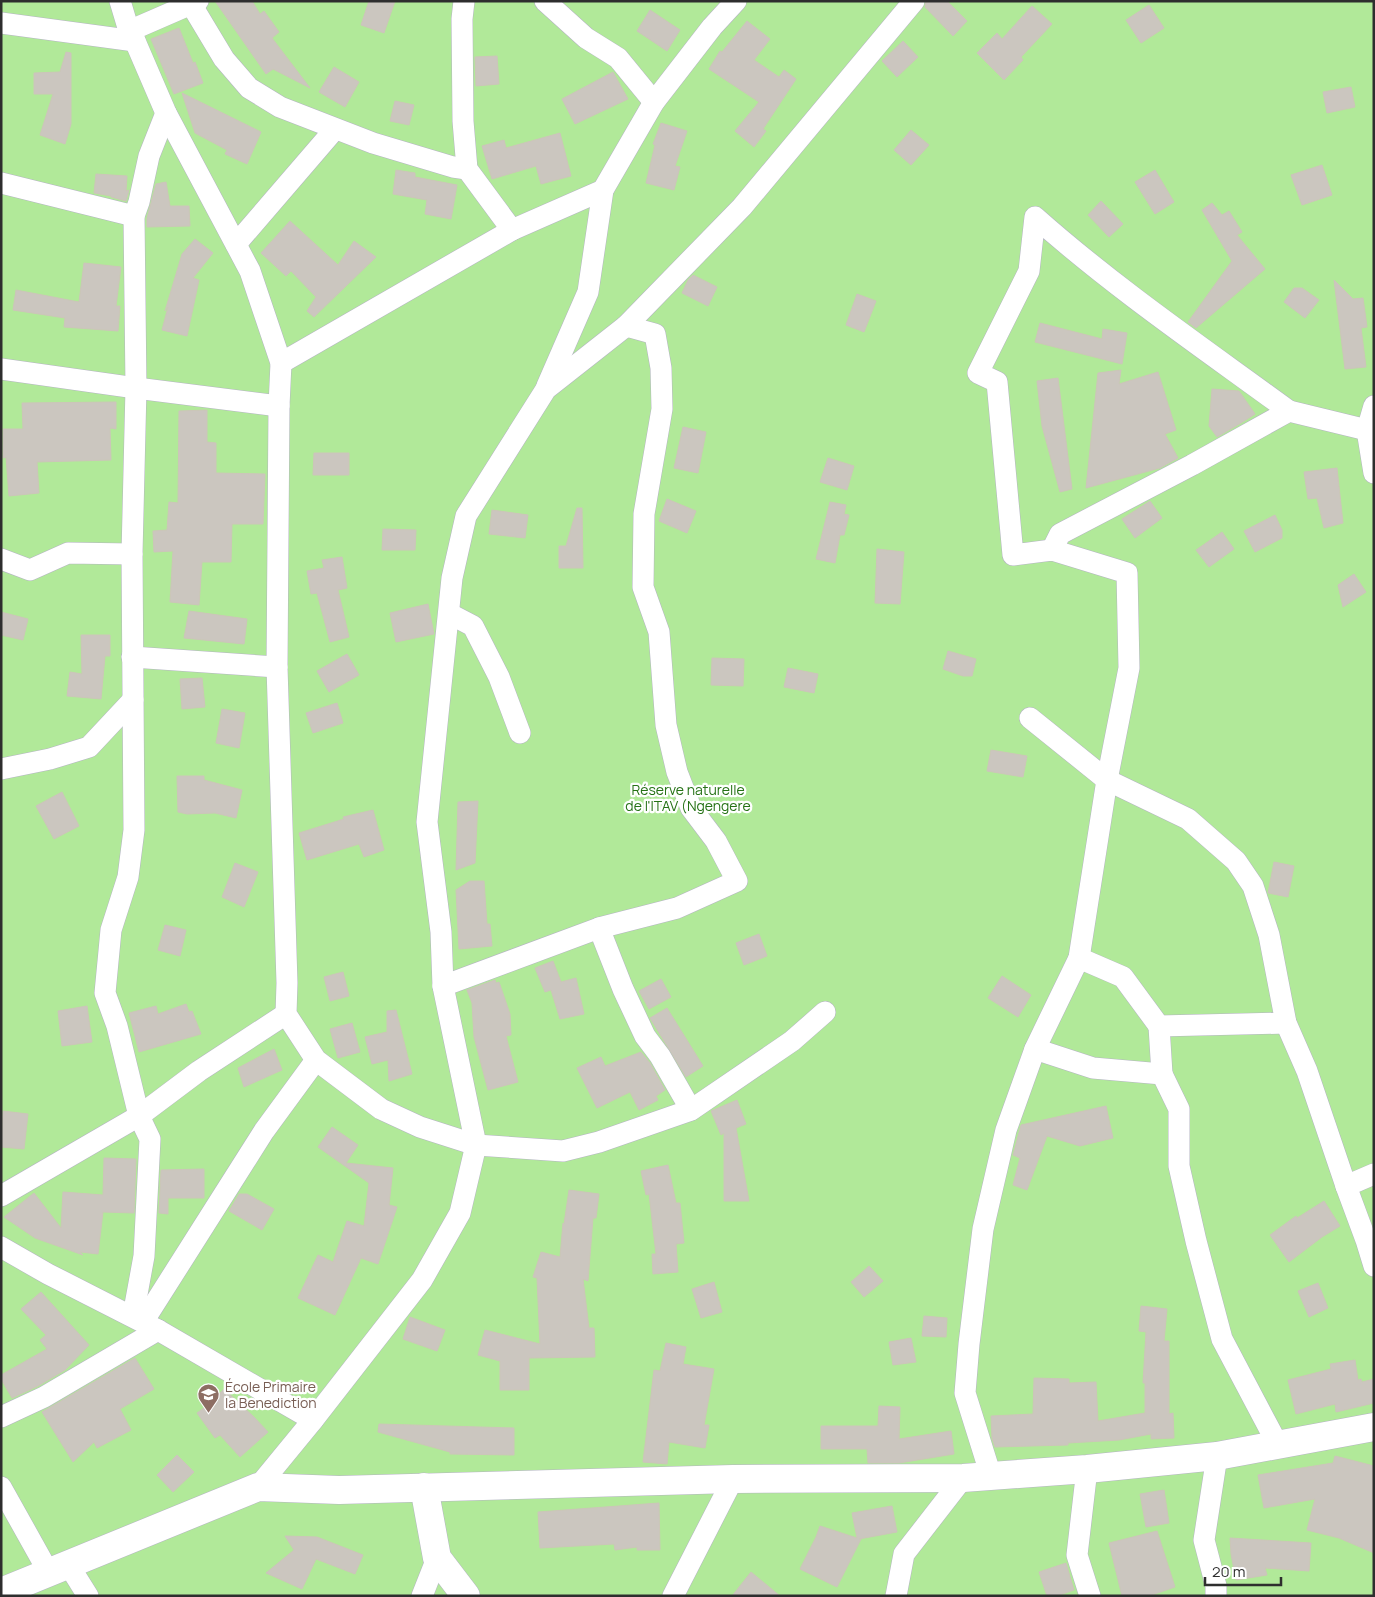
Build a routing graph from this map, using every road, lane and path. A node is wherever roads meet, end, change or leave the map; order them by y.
1 (120, 1) edge
2 (464, 1) edge
3 (545, 1) edge
4 (736, 1) edge
5 (914, 1) edge
6 (195, 2) edge
7 (1, 23) edge
8 (132, 36) junction
9 (654, 102) junction
10 (166, 114) junction
11 (335, 129) junction
12 (467, 169) junction
13 (1, 183) edge
14 (603, 190) junction
15 (134, 216) junction
16 (512, 230) junction
17 (236, 244) junction
18 (626, 326) junction
19 (281, 363) junction
20 (1, 369) edge
21 (136, 388) junction
22 (546, 389) junction
23 (278, 406) junction
24 (1374, 406) edge
25 (1289, 411) junction
26 (1367, 430) junction
27 (1374, 473) edge
28 (1052, 550) junction
29 (132, 554) junction
30 (1, 560) edge
31 (450, 614) junction
32 (132, 657) junction
33 (277, 667) junction
34 (133, 700) junction
35 (1030, 718) dead end
36 (520, 733) dead end
37 (1, 769) edge
38 (1106, 780) junction
39 (599, 928) junction
40 (1079, 958) junction
41 (443, 986) junction
42 (825, 1012) dead end
43 (286, 1014) junction
44 (1286, 1023) junction
45 (1159, 1026) junction
46 (1035, 1049) junction
47 (316, 1060) junction
48 (1162, 1074) junction
49 (691, 1110) junction
50 (139, 1116) junction
51 (476, 1145) junction
52 (1374, 1174) edge
53 (1346, 1186) junction
54 (1, 1196) edge
55 (1, 1247) edge
56 (1374, 1266) edge
57 (144, 1323) junction
58 (1, 1417) edge
59 (313, 1420) junction
60 (1374, 1427) edge
61 (1278, 1445) junction
62 (1217, 1456) junction
63 (1087, 1469) junction
64 (991, 1476) junction
65 (963, 1478) junction
66 (733, 1479) junction
67 (1, 1487) edge
68 (258, 1487) junction
69 (424, 1487) junction
70 (437, 1558) junction
71 (59, 1569) junction
72 (1, 1592) edge
73 (88, 1596) edge
74 (422, 1596) edge
75 (466, 1596) edge
76 (673, 1596) edge
77 (896, 1596) edge
78 (1090, 1596) edge
79 (1216, 1596) edge

1 - 8 street
2 - 12 street
3 - 9 street
4 - 9 street
5 - 18 street
6 - 8 street
6 - 11 street
7 - 8 street
8 - 10 street
9 - 14 street
10 - 15 street
10 - 17 street
11 - 12 street
11 - 17 street
12 - 16 street
13 - 15 street
14 - 16 street
14 - 22 street
15 - 21 street
16 - 19 street
17 - 19 street
18 - 22 street
18 - 39 street
19 - 23 street
20 - 21 street
21 - 23 street
21 - 29 street
22 - 31 street
23 - 33 street
24 - 26 street
25 - 26 street
25 - 28 street
25 - 28 street
26 - 27 street
28 - 38 street
29 - 30 street
29 - 32 street
31 - 36 street
31 - 41 street
32 - 33 street
32 - 34 street
33 - 43 street
34 - 37 street
34 - 50 street
35 - 38 street
38 - 40 street
38 - 44 street
39 - 41 street
39 - 49 street
40 - 45 street
40 - 46 street
41 - 51 street
42 - 49 street
43 - 47 street
43 - 50 street
44 - 45 street
44 - 53 street
45 - 48 street
46 - 48 street
46 - 64 street
47 - 51 street
47 - 57 street
48 - 61 street
49 - 51 street
50 - 54 street
50 - 57 street
51 - 59 street
52 - 53 street
53 - 56 street
55 - 57 street
57 - 58 street
57 - 59 street
59 - 68 street
60 - 61 street
61 - 62 street
62 - 63 street
62 - 79 street
63 - 64 street
63 - 78 street
64 - 65 street
65 - 66 street
65 - 77 street
66 - 69 street
66 - 76 street
67 - 71 street
68 - 69 street
68 - 71 street
69 - 70 street
70 - 74 street
70 - 75 street
71 - 72 street
71 - 73 street

